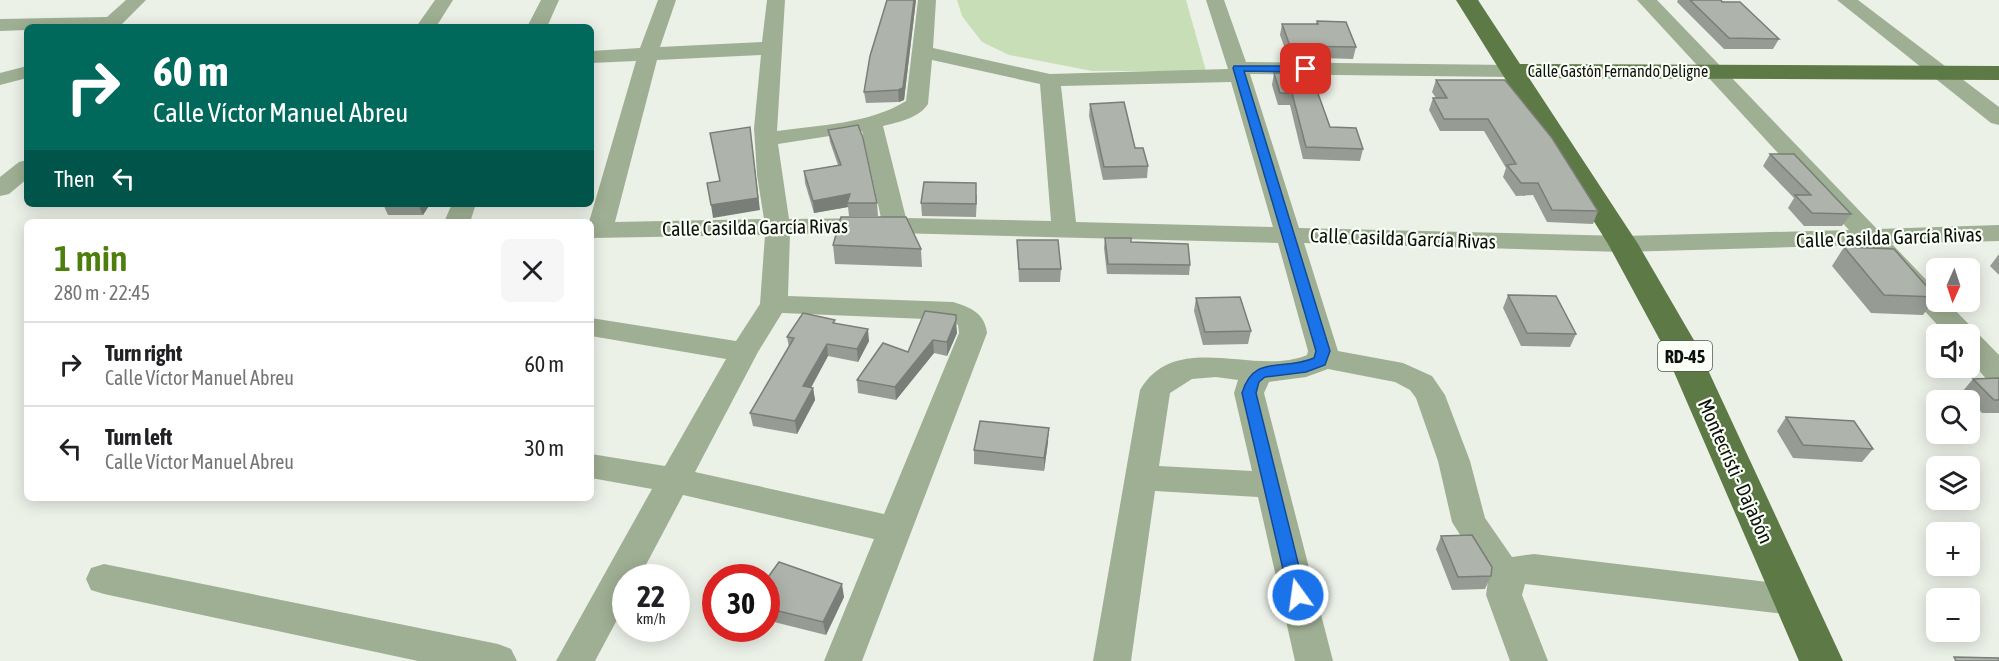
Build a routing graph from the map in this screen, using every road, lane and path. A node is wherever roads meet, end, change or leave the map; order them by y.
1 (137, 0) edge
2 (444, 0) edge
3 (550, 0) edge
4 (666, 0) edge
5 (776, 0) edge
6 (927, 0) edge
7 (1215, 0) edge
8 (1467, 0) edge
9 (1646, 0) edge
10 (1846, 0) edge
11 (111, 24) edge
12 (428, 24) edge
13 (538, 24) edge
14 (0, 25) edge
15 (24, 25) edge
16 (772, 48) junction
17 (924, 52) junction
18 (648, 54) junction
19 (594, 57) edge
20 (1238, 71) junction
21 (1511, 71) junction
22 (1715, 72) junction
23 (1940, 72) junction
24 (24, 73) edge
25 (1999, 73) edge
26 (0, 79) edge
27 (1050, 80) junction
28 (1999, 118) edge
29 (871, 122) junction
30 (767, 139) junction
31 (24, 169) edge
32 (0, 189) edge
33 (895, 225) junction
34 (778, 226) junction
35 (595, 230) edge
36 (1064, 230) junction
37 (1999, 233) edge
38 (1287, 234) junction
39 (1872, 238) junction
40 (1623, 244) junction
41 (774, 304) junction
42 (1953, 324) edge
43 (594, 327) edge
44 (744, 352) junction
45 (1980, 353) edge
46 (1321, 358) junction
47 (1261, 373) junction
48 (1999, 374) edge
49 (594, 467) edge
50 (1141, 478) junction
51 (674, 480) junction
52 (1271, 485) junction
53 (894, 530) junction
54 (1506, 578) junction
55 (104, 579) dead end
56 (1793, 600) junction
57 (498, 661) edge
58 (575, 661) edge
59 (843, 661) edge
60 (1112, 661) edge
61 (1314, 661) edge
62 (1529, 661) edge
63 (1821, 661) edge

1 - 11 street
2 - 12 street
3 - 13 street
4 - 18 street
5 - 16 street
6 - 17 street
7 - 20 street
8 - 21 main road, RD-45
9 - 22 street
10 - 23 street
14 - 15 street
16 - 18 street
16 - 30 street
17 - 27 street, Calle Gastón Fernando Deligne
17 - 29 street
18 - 19 street
18 - 35 street
20 - 21 street, Calle Gastón Fernando Deligne
20 - 27 street, Calle Gastón Fernando Deligne
20 - 38 street
21 - 22 main road, Calle Gastón Fernando Deligne
21 - 40 main road, Montecristi - Dajabón / RD-45
22 - 23 main road, Calle Gastón Fernando Deligne
22 - 39 street
23 - 25 main road, Calle Gastón Fernando Deligne
23 - 28 street
24 - 26 street
27 - 36 street
29 - 30 street
29 - 33 street
30 - 34 street
31 - 32 street
33 - 34 street, Calle Casilda García Rivas
33 - 36 street, Calle Casilda García Rivas
34 - 35 street, Calle Casilda García Rivas
34 - 41 street
36 - 38 street, Calle Casilda García Rivas
37 - 39 street, Calle Casilda García Rivas
38 - 40 street, Calle Casilda García Rivas
38 - 46 street
39 - 40 street, Calle Casilda García Rivas
39 - 42 street
40 - 56 main road, Montecristi - Dajabón / RD-45
41 - 44 street
41 - 53 street
43 - 44 street
44 - 51 street
45 - 48 street
46 - 47 street
46 - 54 street
47 - 50 street
47 - 52 street
49 - 51 street
50 - 52 street
50 - 60 street
51 - 53 street
51 - 58 street
52 - 61 street
53 - 59 street
54 - 56 street
54 - 62 street
55 - 57 street
56 - 63 main road, Montecristi - Dajabón / RD-45

